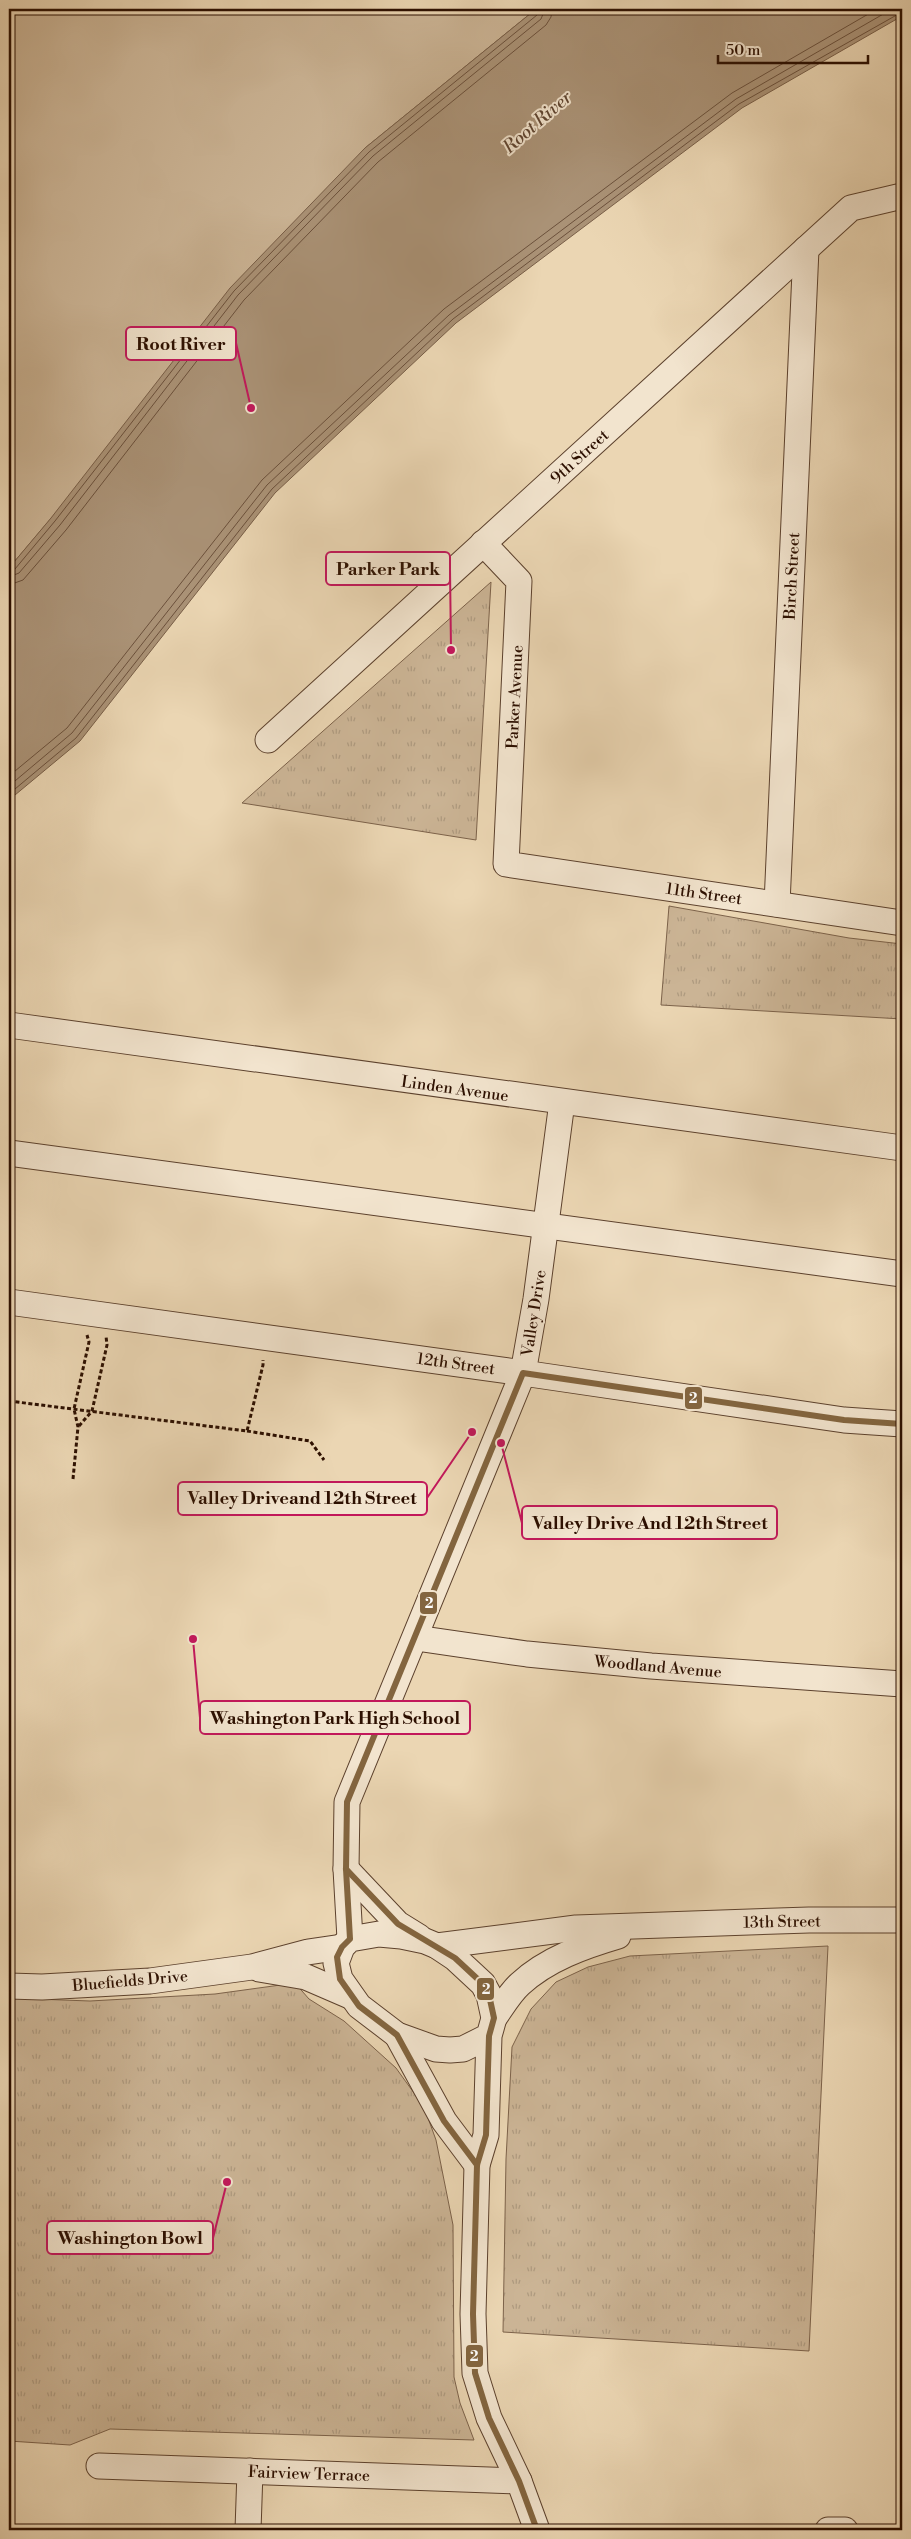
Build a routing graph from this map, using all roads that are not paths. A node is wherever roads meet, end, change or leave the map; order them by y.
1 (902, 196) edge
2 (806, 249) junction
3 (484, 543) junction
4 (268, 740) dead end
5 (506, 864) joint
6 (777, 904) junction
7 (902, 923) edge
8 (9, 1025) edge
9 (562, 1102) junction
10 (902, 1148) edge
11 (9, 1153) edge
12 (546, 1227) junction
13 (902, 1274) edge
14 (9, 1302) edge
15 (523, 1373) junction
16 (902, 1424) edge
17 (416, 1638) junction
18 (902, 1684) edge
19 (346, 1869) junction
20 (902, 1920) edge
21 (662, 1924) junction
22 (346, 1943) junction
23 (431, 1943) junction
24 (252, 1967) junction
25 (9, 1986) edge
26 (350, 1996) junction
27 (492, 2027) junction
28 (397, 2035) junction
29 (477, 2165) junction
30 (99, 2466) dead end
31 (250, 2471) junction
32 (519, 2481) junction
33 (248, 2530) edge
34 (537, 2530) edge
35 (828, 2530) edge
36 (845, 2530) edge

1 - 2 street, 9th Street
2 - 3 street, 9th Street
2 - 6 street, Birch Street
3 - 4 street, 9th Street
3 - 5 street, Parker Avenue
5 - 6 street, 11th Street
6 - 7 street, 11th Street
8 - 9 street, Linden Avenue
9 - 10 street, Linden Avenue
9 - 12 street, Valley Drive
11 - 12 street
12 - 13 street
12 - 15 street, Valley Drive
14 - 15 street, 12th Street
15 - 16 street, 12th Street
15 - 17 street, Valley Drive
17 - 18 street, Woodland Avenue
17 - 19 street, Valley Drive
19 - 22 street, Valley Drive
19 - 23 street
20 - 21 street, 13th Street
21 - 23 street, 13th Street
21 - 27 street, 13th Street
22 - 23 street
22 - 24 street, Bluefields Drive
22 - 26 street
23 - 27 street
24 - 25 street, Bluefields Drive
24 - 26 street, Bluefields Drive
26 - 28 street
27 - 28 street
27 - 29 street
28 - 29 street
29 - 32 street
30 - 31 street, Fairview Terrace
31 - 32 street, Fairview Terrace
31 - 33 street
32 - 34 street
35 - 36 street

